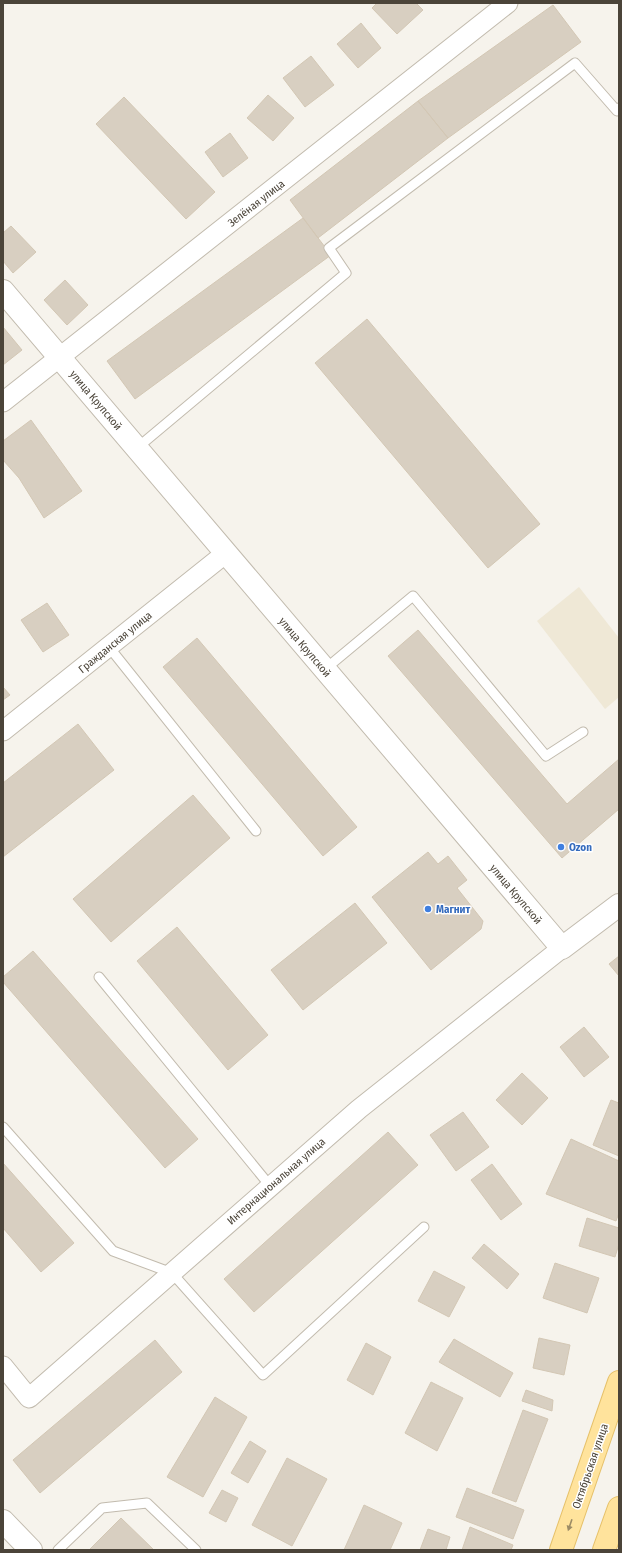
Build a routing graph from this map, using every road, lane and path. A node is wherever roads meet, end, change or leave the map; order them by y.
1 (508, 3) edge
2 (619, 108) edge
3 (3, 291) edge
4 (60, 357) junction
5 (3, 402) edge
6 (136, 449) junction
7 (226, 553) junction
8 (109, 647) junction
9 (324, 670) junction
10 (3, 731) edge
11 (583, 732) dead end
12 (256, 831) dead end
13 (619, 905) edge
14 (562, 948) junction
15 (100, 977) dead end
16 (3, 1127) edge
17 (271, 1187) junction
18 (424, 1227) dead end
19 (172, 1273) junction
20 (3, 1366) edge
21 (619, 1382) edge
22 (619, 1508) edge
23 (3, 1521) edge
24 (31, 1550) edge
25 (58, 1550) edge
26 (196, 1550) edge
27 (561, 1550) edge
28 (604, 1550) edge

1 - 4 street, Зелёная улица
2 - 6 lane
3 - 4 street, улица Крупской
4 - 5 street, Зелёная улица
4 - 6 street, улица Крупской
6 - 7 street, улица Крупской
7 - 8 street, Гражданская улица
7 - 9 street, улица Крупской
8 - 10 street, Гражданская улица
8 - 12 lane
9 - 11 lane
9 - 14 street, улица Крупской
13 - 14 street
14 - 17 street, Интернациональная улица
15 - 17 lane
16 - 19 lane
17 - 19 street, Интернациональная улица
18 - 19 lane
19 - 20 street, Интернациональная улица
21 -> 27 main road, Октябрьская улица
22 - 28 main road
23 - 24 street
25 - 26 lane

